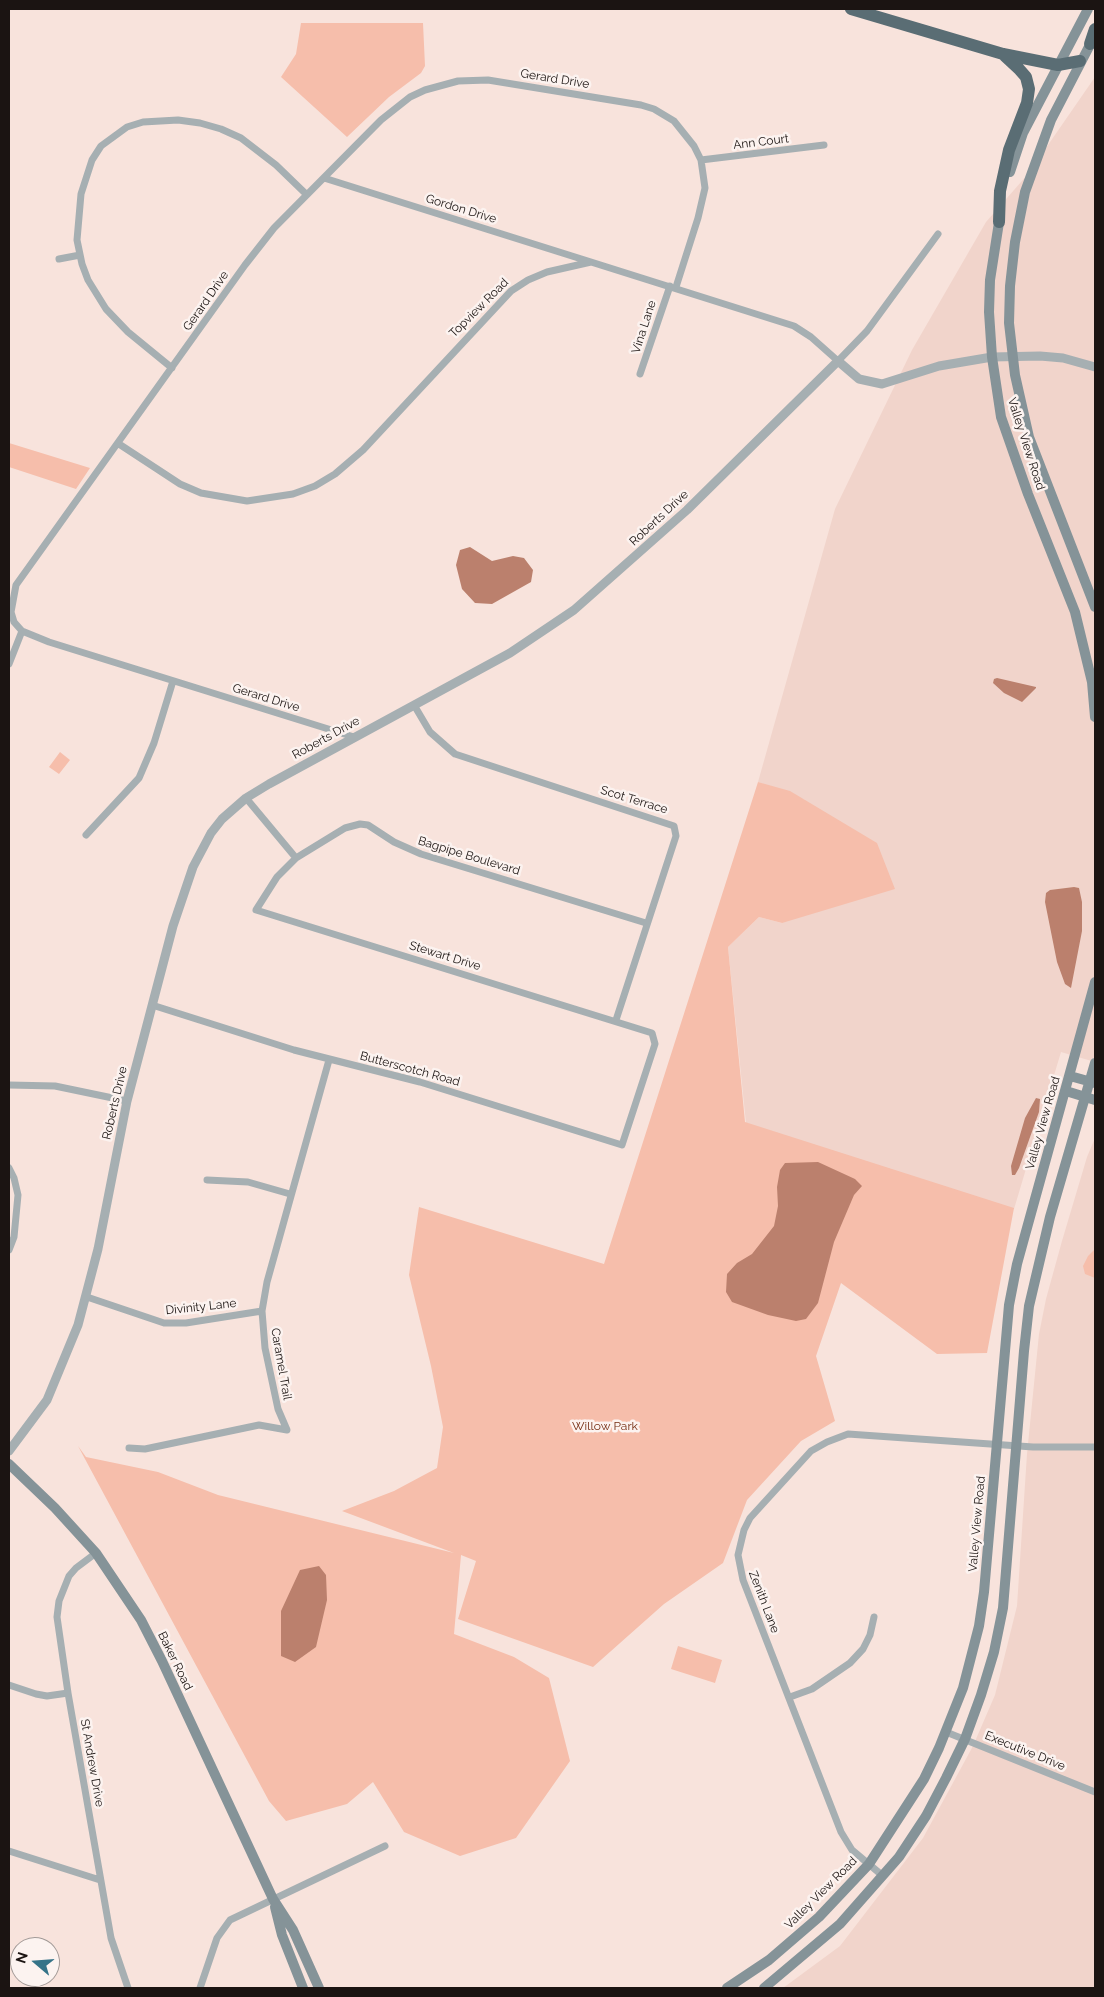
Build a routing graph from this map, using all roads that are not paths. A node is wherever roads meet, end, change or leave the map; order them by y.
1 (850, 9) edge
2 (1088, 9) edge
3 (1095, 30) edge
4 (1093, 39) edge
5 (1003, 54) junction
6 (1080, 61) junction
7 (1058, 65) junction
8 (824, 146) dead end
9 (701, 160) junction
10 (324, 178) junction
11 (306, 194) junction
12 (999, 222) junction
13 (938, 234) dead end
14 (80, 255) junction
15 (59, 259) dead end
16 (591, 262) junction
17 (673, 286) junction
18 (992, 357) junction
19 (1012, 357) junction
20 (838, 361) junction
21 (1095, 367) edge
22 (172, 368) junction
23 (640, 374) dead end
24 (119, 444) junction
25 (12, 584) edge
26 (1095, 607) edge
27 (22, 631) junction
28 (9, 664) edge
29 (173, 681) junction
30 (414, 705) junction
31 (1095, 717) edge
32 (354, 737) junction
33 (246, 798) junction
34 (86, 835) dead end
35 (296, 858) junction
36 (646, 923) junction
37 (1095, 982) edge
38 (152, 1005) junction
39 (616, 1020) junction
40 (329, 1060) junction
41 (1095, 1063) edge
42 (1070, 1076) junction
43 (1093, 1082) edge
44 (9, 1085) edge
45 (1066, 1091) junction
46 (1090, 1098) edge
47 (127, 1100) junction
48 (622, 1145) joint
49 (9, 1168) edge
50 (207, 1180) dead end
51 (290, 1194) junction
52 (9, 1250) edge
53 (87, 1297) junction
54 (262, 1311) junction
55 (996, 1444) junction
56 (1017, 1446) junction
57 (1095, 1447) edge
58 (129, 1448) dead end
59 (9, 1451) edge
60 (9, 1464) edge
61 (96, 1553) junction
62 (874, 1617) dead end
63 (9, 1685) edge
64 (68, 1694) junction
65 (790, 1697) junction
66 (946, 1732) junction
67 (965, 1739) junction
68 (1095, 1792) edge
69 (385, 1846) dead end
70 (9, 1851) edge
71 (868, 1864) junction
72 (883, 1876) junction
73 (100, 1880) junction
74 (273, 1899) junction
75 (128, 1988) edge
76 (200, 1988) edge
77 (303, 1988) edge
78 (319, 1988) edge
79 (727, 1988) edge
80 (764, 1988) edge

1 - 5 highway
2 - 7 main road, Valley View Road
3 - 4 highway
4 - 6 main road, Valley View Road
5 - 7 highway
5 - 12 highway
6 - 7 highway
6 - 19 main road, Valley View Road
7 - 12 main road, Valley View Road
8 - 9 street, Ann Court
9 - 10 street, Gerard Drive
9 - 17 street, Gerard Drive
10 - 11 street, Gerard Drive
10 - 16 street, Gordon Drive
11 - 14 street
11 - 22 street, Gerard Drive
12 - 18 main road, Valley View Road
13 - 20 street, Roberts Drive
14 - 15 street
14 - 22 street
16 - 17 street, Topview Road
16 - 24 street, Topview Road
17 - 20 street, Topview Road
17 - 23 street, Vina Lane
18 - 19 street, Topview Road
18 - 20 street, Topview Road
18 - 31 main road, Valley View Road
19 - 21 street, Topview Road
19 - 26 main road, Valley View Road
20 - 30 street, Roberts Drive
22 - 24 street, Gerard Drive
24 - 25 street, Gerard Drive
25 - 27 street, Gerard Drive
27 - 28 street
27 - 29 street, Gerard Drive
29 - 32 street, Gerard Drive
29 - 34 street
30 - 32 street, Roberts Drive
30 - 36 street, Scot Terrace
32 - 33 street, Roberts Drive
33 - 35 street
33 - 38 street, Roberts Drive
35 - 36 street, Bagpipe Boulevard
35 - 39 street, Stewart Drive
36 - 39 street, Scot Terrace
37 - 42 main road, Valley View Road
38 - 40 street, Butterscotch Road
38 - 47 street, Roberts Drive
39 - 48 street, Stewart Drive
40 - 48 street, Butterscotch Road
40 - 51 street, Caramel Trail
41 - 43 main road
42 - 43 main road
42 - 45 main road, Valley View Road
43 - 46 main road
44 - 47 street
45 - 46 main road
45 - 55 main road, Valley View Road
46 - 56 main road
47 - 53 street, Roberts Drive
49 - 52 street
50 - 51 street
51 - 54 street, Caramel Trail
53 - 54 street, Divinity Lane
53 - 59 street, Roberts Drive
54 - 58 street, Caramel Trail
55 - 56 street, Zenith Lane
55 - 65 street, Zenith Lane
55 - 66 main road, Valley View Road
56 - 57 street, Zenith Lane
56 - 67 main road
60 - 61 main road, Baker Road
61 - 64 street, St Andrew Drive
61 - 74 main road, Baker Road
62 - 65 street
63 - 64 street
64 - 73 street, St Andrew Drive
65 - 71 street, Zenith Lane
66 - 67 street, Executive Drive
66 - 71 main road, Valley View Road
67 - 68 street, Executive Drive
67 - 72 main road
69 - 74 street
70 - 73 street
71 - 72 street, Zenith Lane
71 - 79 main road, Valley View Road
72 - 80 main road
73 - 75 street, St Andrew Drive
74 - 76 street
74 - 77 main road, Baker Road
74 - 78 main road, Baker Road

